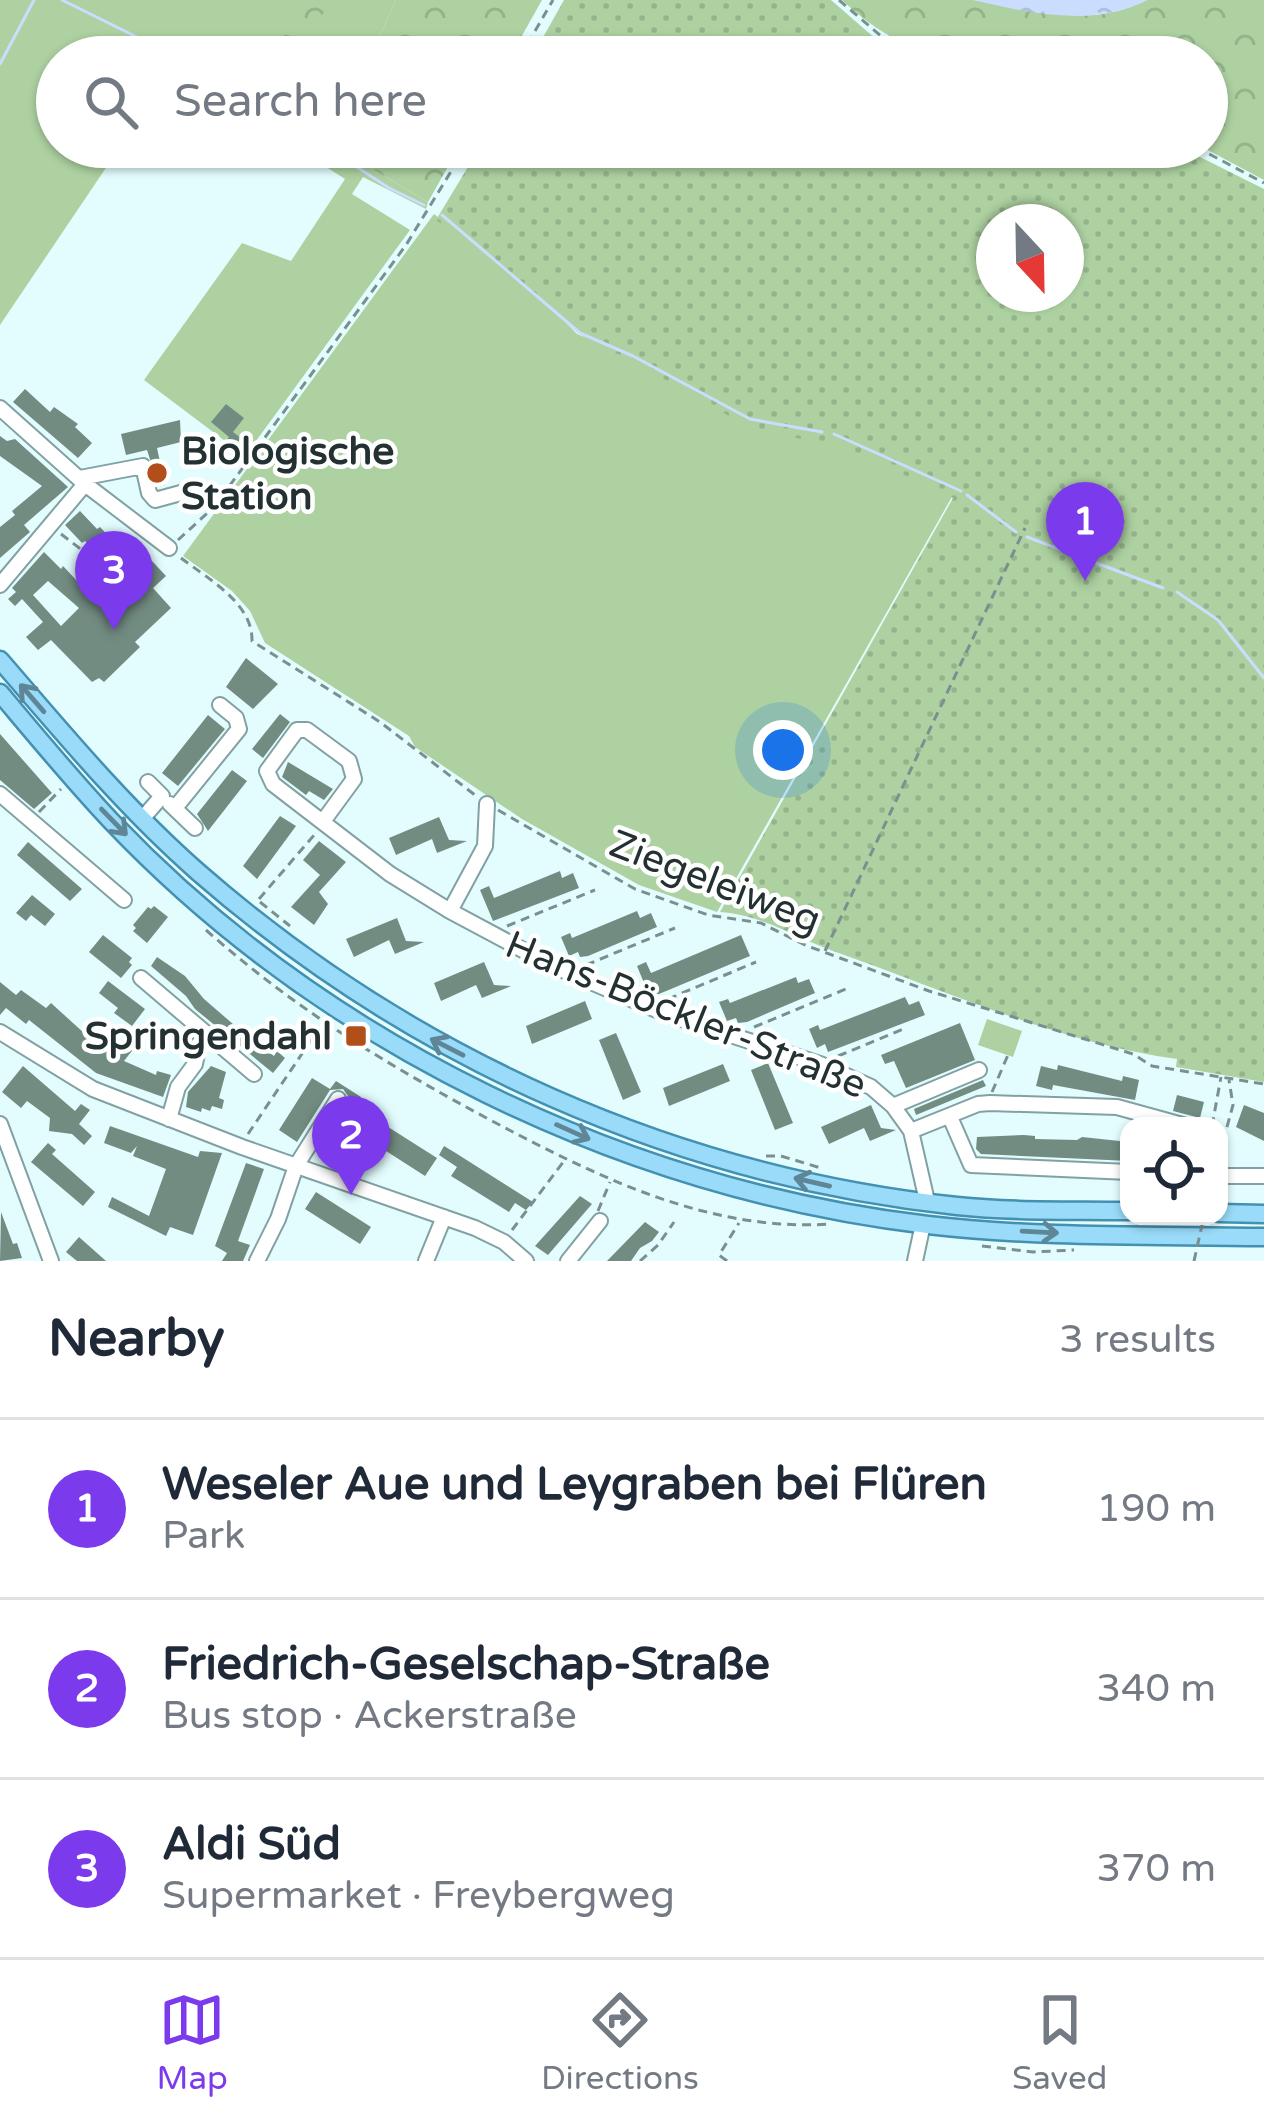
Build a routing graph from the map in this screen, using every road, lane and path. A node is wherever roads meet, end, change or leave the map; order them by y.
1 (553, 0) edge
2 (839, 0) edge
3 (532, 36) edge
4 (880, 36) edge
5 (1228, 164) edge
6 (453, 168) edge
7 (1264, 183) edge
8 (0, 408) edge
9 (83, 481) junction
10 (199, 488) dead end
11 (50, 526) junction
12 (1025, 528) dead end
13 (169, 548) junction
14 (107, 570) dead end
15 (0, 585) edge
16 (0, 660) edge
17 (0, 693) edge
18 (220, 705) dead end
19 (148, 782) dead end
20 (65, 784) dead end
21 (0, 794) edge
22 (162, 796) junction
23 (488, 804) junction
24 (175, 808) junction
25 (142, 819) junction
26 (28, 821) junction
27 (329, 825) junction
28 (195, 828) dead end
29 (595, 890) dead end
30 (124, 901) dead end
31 (450, 911) junction
32 (204, 928) dead end
33 (291, 928) dead end
34 (675, 928) dead end
35 (489, 933) junction
36 (825, 952) junction
37 (756, 962) dead end
38 (567, 973) junction
39 (140, 978) dead end
40 (846, 989) dead end
41 (334, 1006) junction
42 (650, 1007) junction
43 (1029, 1022) junction
44 (322, 1023) junction
45 (907, 1028) dead end
46 (1022, 1031) dead end
47 (0, 1032) edge
48 (206, 1034) junction
49 (730, 1037) junction
50 (1009, 1055) dead end
51 (820, 1064) junction
52 (979, 1070) dead end
53 (254, 1074) dead end
54 (1221, 1077) junction
55 (1229, 1078) junction
56 (1262, 1083) edge
57 (338, 1099) dead end
58 (978, 1104) junction
59 (893, 1106) junction
60 (950, 1117) junction
61 (1154, 1117) edge
62 (1213, 1117) edge
63 (169, 1119) junction
64 (1228, 1120) edge
65 (0, 1124) edge
66 (910, 1131) junction
67 (242, 1147) junction
68 (764, 1156) dead end
69 (565, 1160) junction
70 (296, 1166) junction
71 (821, 1168) dead end
72 (1120, 1172) edge
73 (1228, 1176) edge
74 (1264, 1176) edge
75 (610, 1180) junction
76 (927, 1202) junction
77 (1120, 1211) edge
78 (1228, 1213) edge
79 (1264, 1214) edge
80 (444, 1217) junction
81 (600, 1220) joint
82 (740, 1221) junction
83 (674, 1222) dead end
84 (832, 1224) dead end
85 (923, 1224) junction
86 (1202, 1225) edge
87 (1264, 1237) edge
88 (504, 1242) junction
89 (974, 1244) dead end
90 (1185, 1247) dead end
91 (1208, 1247) dead end
92 (1079, 1249) dead end
93 (1033, 1252) junction
94 (52, 1261) edge
95 (257, 1261) edge
96 (426, 1261) edge
97 (526, 1261) edge
98 (568, 1261) edge
99 (640, 1261) edge
100 (727, 1261) edge
101 (915, 1261) edge
102 (1041, 1261) edge
103 (1194, 1261) edge

1 - 3 path
2 - 4 path
5 - 7 path
6 - 13 path
8 - 9 street
9 - 10 street
9 - 11 street
9 - 13 street
11 - 14 path
11 - 15 street
12 - 36 path
13 - 23 path, Ziegeleiweg
25 -> 16 main road
17 -> 41 main road
18 - 24 street
19 - 22 street
20 - 26 path
21 - 26 street
22 - 24 street
22 - 25 street
23 - 31 street
23 - 36 path, Ziegeleiweg
24 - 28 street
76 -> 25 main road
26 - 30 street
27 - 27 street, Hans-Böckler-Straße
27 - 31 street, Hans-Böckler-Straße
27 - 33 path
29 - 35 path
31 - 35 street, Hans-Böckler-Straße
32 - 44 path
34 - 38 path
35 - 38 street, Hans-Böckler-Straße
36 - 43 path, Ziegeleiweg
37 - 42 path
38 - 42 street, Hans-Böckler-Straße
39 - 48 street
40 - 49 path
41 - 44 path
41 -> 85 main road
42 - 49 street, Hans-Böckler-Straße
43 - 46 path
43 - 54 path, Ziegeleiweg
44 - 67 path
44 - 69 path
45 - 51 path
47 - 63 street
48 - 53 street
48 - 63 street
49 - 51 street, Hans-Böckler-Straße
50 - 58 path
51 - 59 street, Hans-Böckler-Straße
52 - 59 street
54 - 55 path, Ziegeleiweg
54 - 62 path
55 - 56 path, Ziegeleiweg
55 - 64 path
57 - 70 street
58 - 60 street
58 - 61 street
59 - 66 street, Hans-Böckler-Straße
60 - 66 street
60 - 72 street
63 - 67 street
65 - 94 street
66 - 76 street, Hans-Böckler-Straße
67 - 70 street
68 - 71 path
69 - 75 path
69 - 88 path
70 - 80 street
70 - 95 street
73 - 74 street
75 - 81 path
75 - 82 path
76 - 77 main road
76 - 85 main road
78 - 79 main road
80 - 88 street
80 - 96 street
81 - 98 street
82 - 84 path
82 - 100 path
83 - 99 path
85 -> 87 main road
85 - 101 street
86 - 103 path, bridge
88 - 97 street
89 - 93 path
90 - 91 path
92 - 93 path
93 - 102 path

